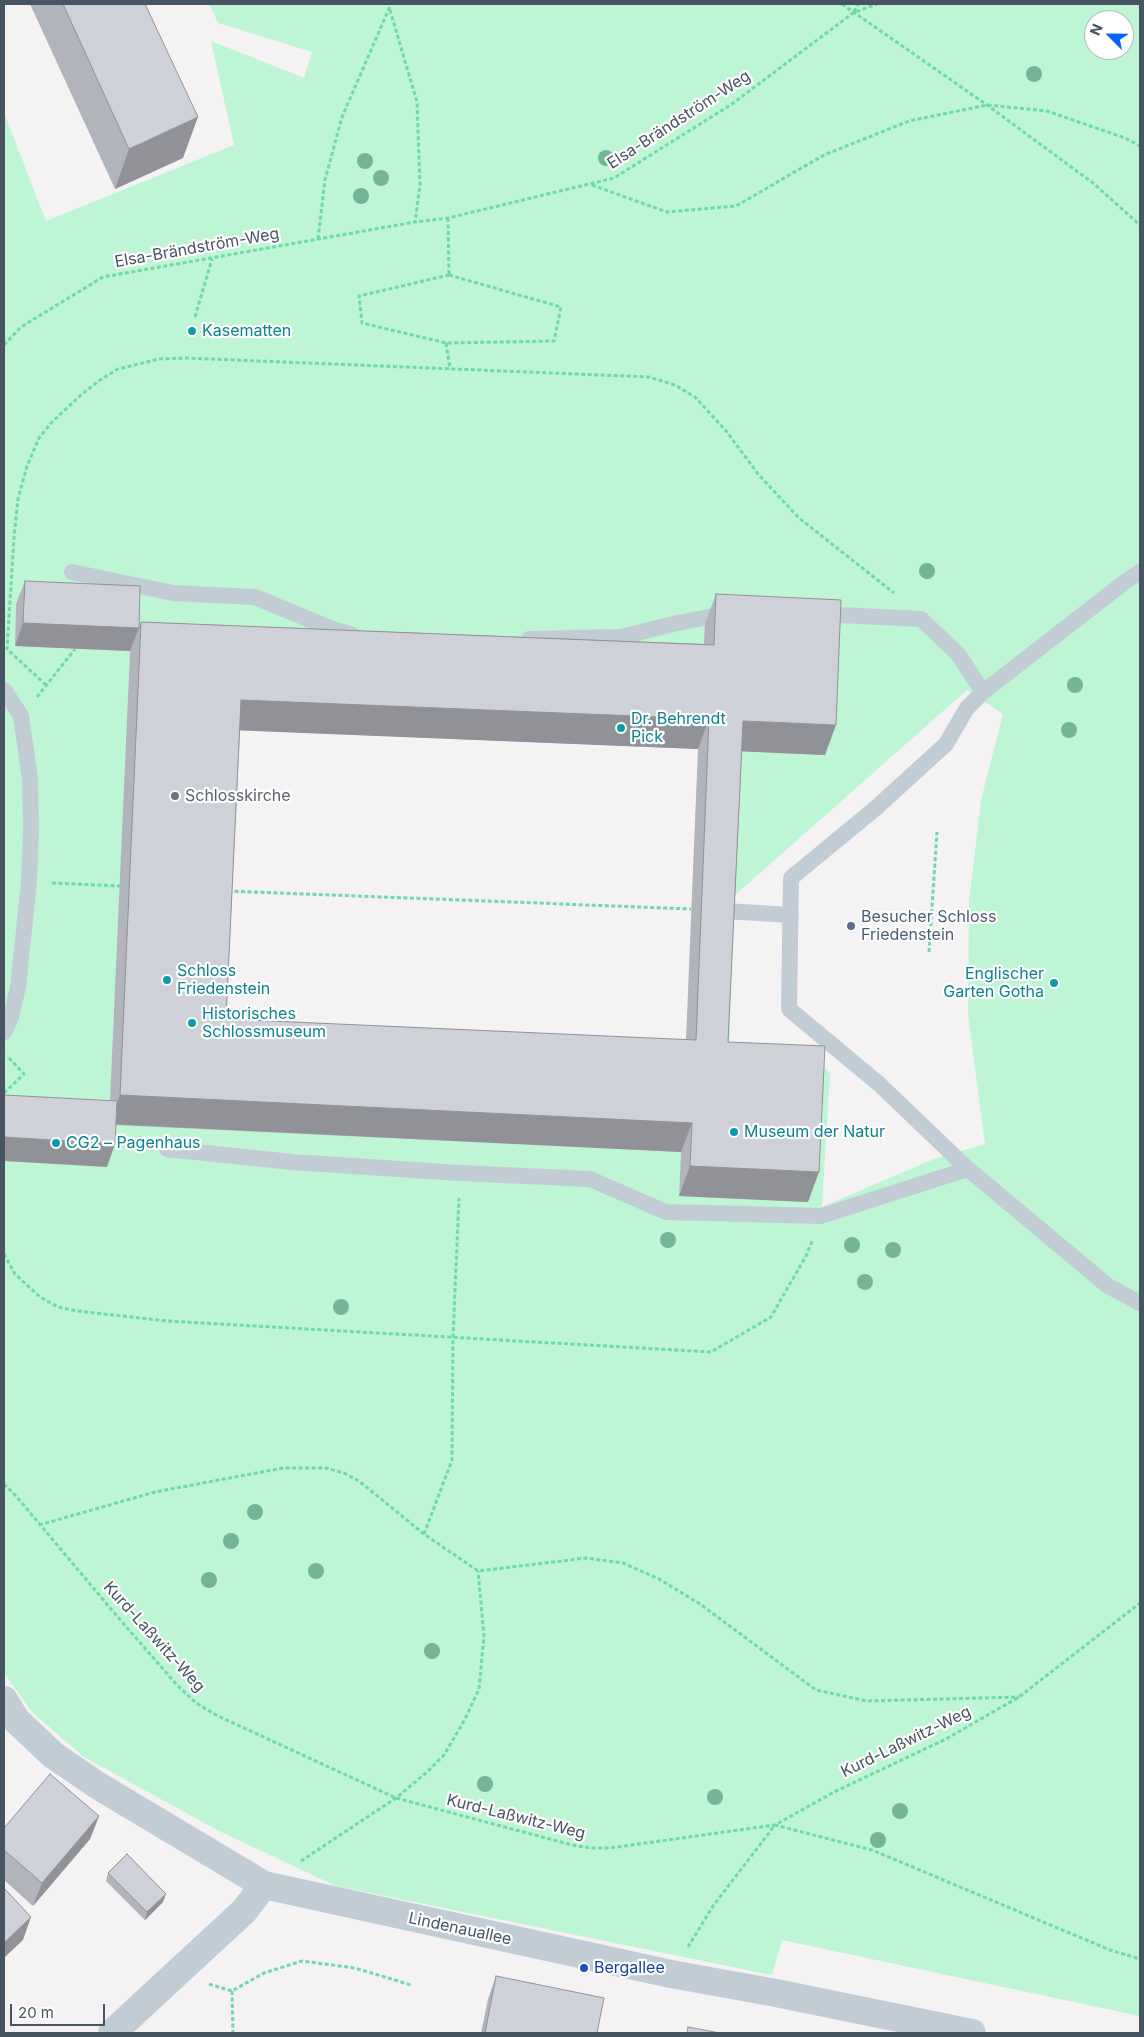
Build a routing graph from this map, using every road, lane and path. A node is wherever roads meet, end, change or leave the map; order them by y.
1 (391, 4) edge
2 (842, 4) edge
3 (858, 4) edge
4 (877, 4) edge
5 (389, 8) junction
6 (853, 13) junction
7 (987, 105) junction
8 (1140, 146) edge
9 (591, 185) junction
10 (448, 218) junction
11 (415, 222) junction
12 (1140, 225) edge
13 (318, 239) junction
14 (212, 259) junction
15 (450, 275) junction
16 (195, 317) dead end
17 (446, 343) junction
18 (4, 345) edge
19 (450, 369) junction
20 (72, 572) dead end
21 (1140, 572) edge
22 (744, 611) edge
23 (808, 614) edge
24 (922, 619) junction
25 (373, 638) edge
26 (512, 639) edge
27 (75, 649) edge
28 (46, 685) junction
29 (4, 690) edge
30 (984, 692) junction
31 (21, 716) junction
32 (937, 832) dead end
33 (29, 882) junction
34 (120, 886) dead end
35 (223, 891) edge
36 (691, 909) dead end
37 (725, 911) edge
38 (791, 916) junction
39 (929, 952) dead end
40 (4, 1032) edge
41 (4, 1052) edge
42 (4, 1093) edge
43 (167, 1149) dead end
44 (968, 1169) junction
45 (460, 1173) junction
46 (821, 1216) junction
47 (4, 1254) edge
48 (1140, 1303) edge
49 (453, 1337) junction
50 (4, 1484) edge
51 (39, 1525) junction
52 (424, 1534) junction
53 (478, 1572) junction
54 (1140, 1603) edge
55 (1019, 1697) junction
56 (4, 1700) edge
57 (396, 1798) junction
58 (775, 1825) junction
59 (264, 1885) junction
60 (1140, 1959) edge
61 (671, 1974) junction
62 (207, 1984) dead end
63 (411, 1985) dead end
64 (232, 1991) junction
65 (112, 2033) edge
66 (233, 2033) edge
67 (972, 2033) edge

1 - 5 path
2 - 6 path
3 - 6 path
4 - 6 path, Elsa-Brändström-Weg
5 - 11 path
5 - 13 path
6 - 7 path
6 - 9 path, Elsa-Brändström-Weg
7 - 8 path
7 - 9 path
7 - 12 path
9 - 10 path, Elsa-Brändström-Weg
10 - 11 path, Elsa-Brändström-Weg
10 - 15 path
11 - 13 path, Elsa-Brändström-Weg
13 - 14 path, Elsa-Brändström-Weg
14 - 16 path
14 - 18 path, Elsa-Brändström-Weg
15 - 17 path
15 - 17 path
17 - 19 path
19 - 24 path
19 - 28 path
20 - 25 lane
21 - 30 lane
22 - 26 lane
23 - 24 lane
24 - 30 lane
27 - 28 path
28 - 31 path
29 - 31 lane
30 - 38 lane
31 - 33 lane
32 - 39 path
33 - 34 path
33 - 40 lane
35 - 36 path
37 - 38 lane
38 - 44 lane
41 - 42 path
43 - 45 lane
44 - 46 lane
44 - 48 lane
45 - 46 lane
45 - 49 path
46 - 49 path
47 - 49 path
49 - 52 path
50 - 51 path, Kurd-Laßwitz-Weg
51 - 52 path
51 - 57 path, Kurd-Laßwitz-Weg
52 - 53 path
53 - 55 path
53 - 57 path
54 - 55 path, Kurd-Laßwitz-Weg
55 - 58 path, Kurd-Laßwitz-Weg
56 - 59 street, Lindenauallee
57 - 58 path, Kurd-Laßwitz-Weg
57 - 59 path
58 - 60 path
58 - 61 path
59 - 61 street, Lindenauallee
59 - 65 street
61 - 67 street, Lindenauallee
62 - 64 path
63 - 64 path
64 - 66 path

